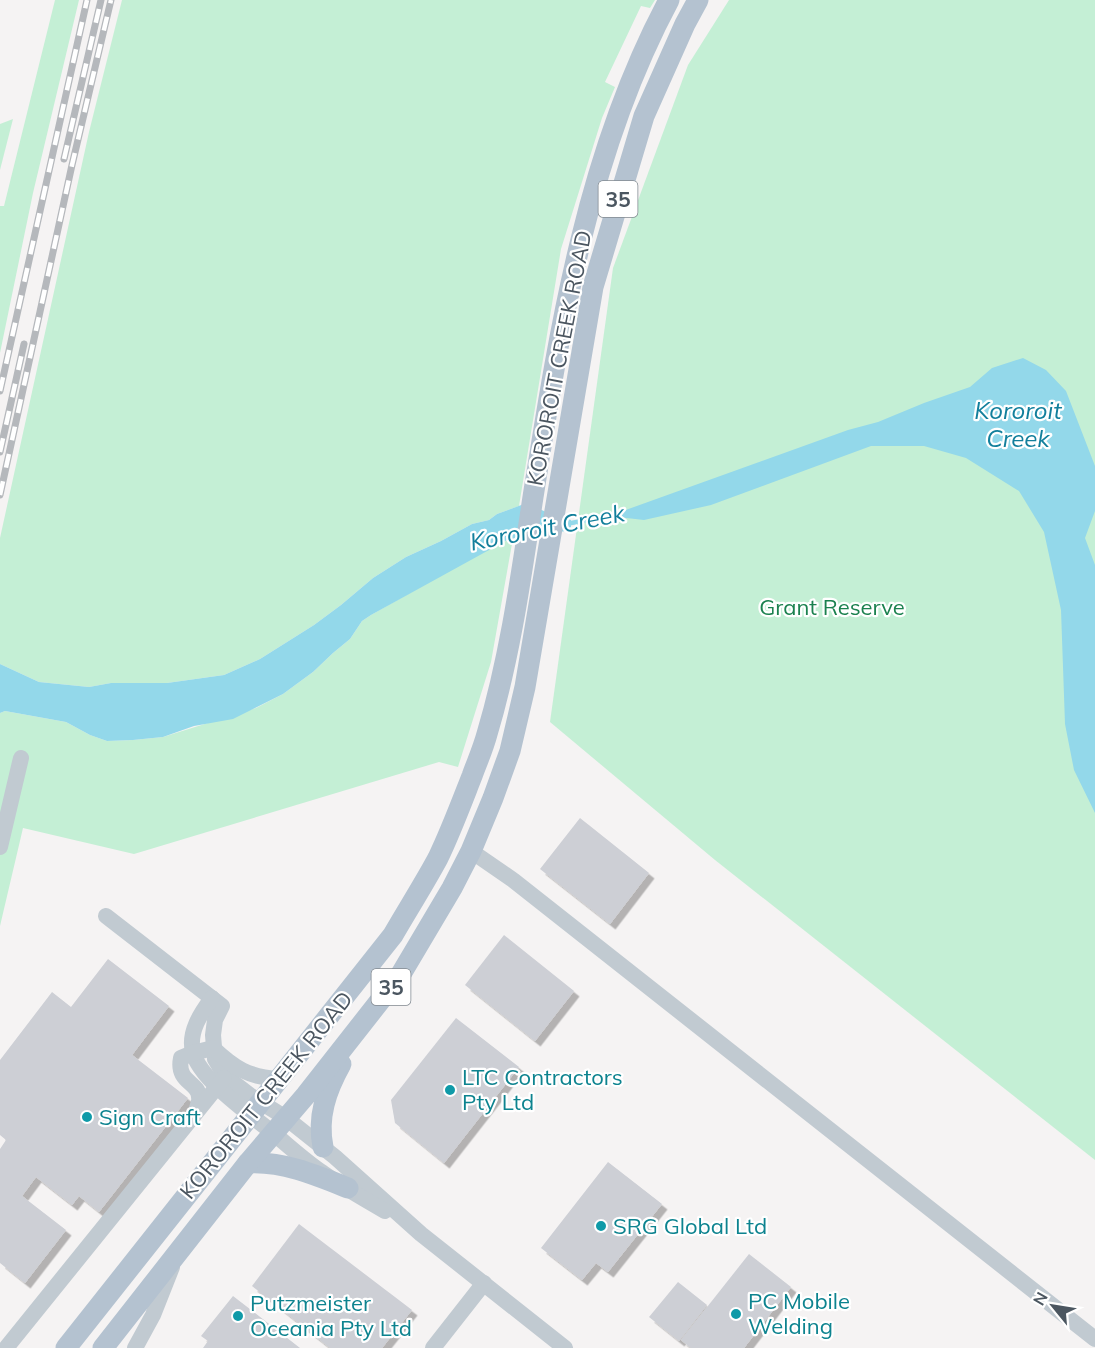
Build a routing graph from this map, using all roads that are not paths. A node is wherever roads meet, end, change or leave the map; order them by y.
1 (669, 0) edge
2 (698, 0) edge
3 (21, 758) dead end
4 (0, 847) edge
5 (471, 851) junction
6 (106, 916) dead end
7 (217, 1002) junction
8 (368, 1017) junction
9 (213, 1048) junction
10 (193, 1053) junction
11 (279, 1079) junction
12 (221, 1081) junction
13 (255, 1109) junction
14 (196, 1112) junction
15 (280, 1126) junction
16 (323, 1147) junction
17 (248, 1163) junction
18 (348, 1188) junction
19 (421, 1234) junction
20 (178, 1252) junction
21 (484, 1283) junction
22 (1095, 1339) edge
23 (6, 1348) edge
24 (66, 1348) edge
25 (103, 1348) edge
26 (135, 1348) edge
27 (433, 1348) edge
28 (565, 1348) edge

1 - 11 main road, KOROROIT CREEK ROAD / 35
2 - 5 main road, KOROROIT CREEK ROAD / 35
3 - 4 street
5 - 8 main road, KOROROIT CREEK ROAD / 35
5 - 22 street
6 - 7 street
7 - 9 street
7 - 10 street
8 - 15 main road, KOROROIT CREEK ROAD / 35
8 - 16 main road
9 - 10 street
9 - 11 street
9 - 12 street
10 - 12 street
10 - 14 street
11 - 13 main road, KOROROIT CREEK ROAD / 35
12 - 13 street
12 - 14 street
13 - 15 street
13 - 24 main road, KOROROIT CREEK ROAD / 35
14 - 23 street
15 - 16 street
15 - 17 main road, KOROROIT CREEK ROAD / 35
15 - 18 street
16 - 19 street
17 - 18 main road
17 - 20 main road, KOROROIT CREEK ROAD / 35
18 - 19 street
19 - 21 street
20 - 25 main road, KOROROIT CREEK ROAD / 35
20 - 26 street
21 - 27 street
21 - 28 street

